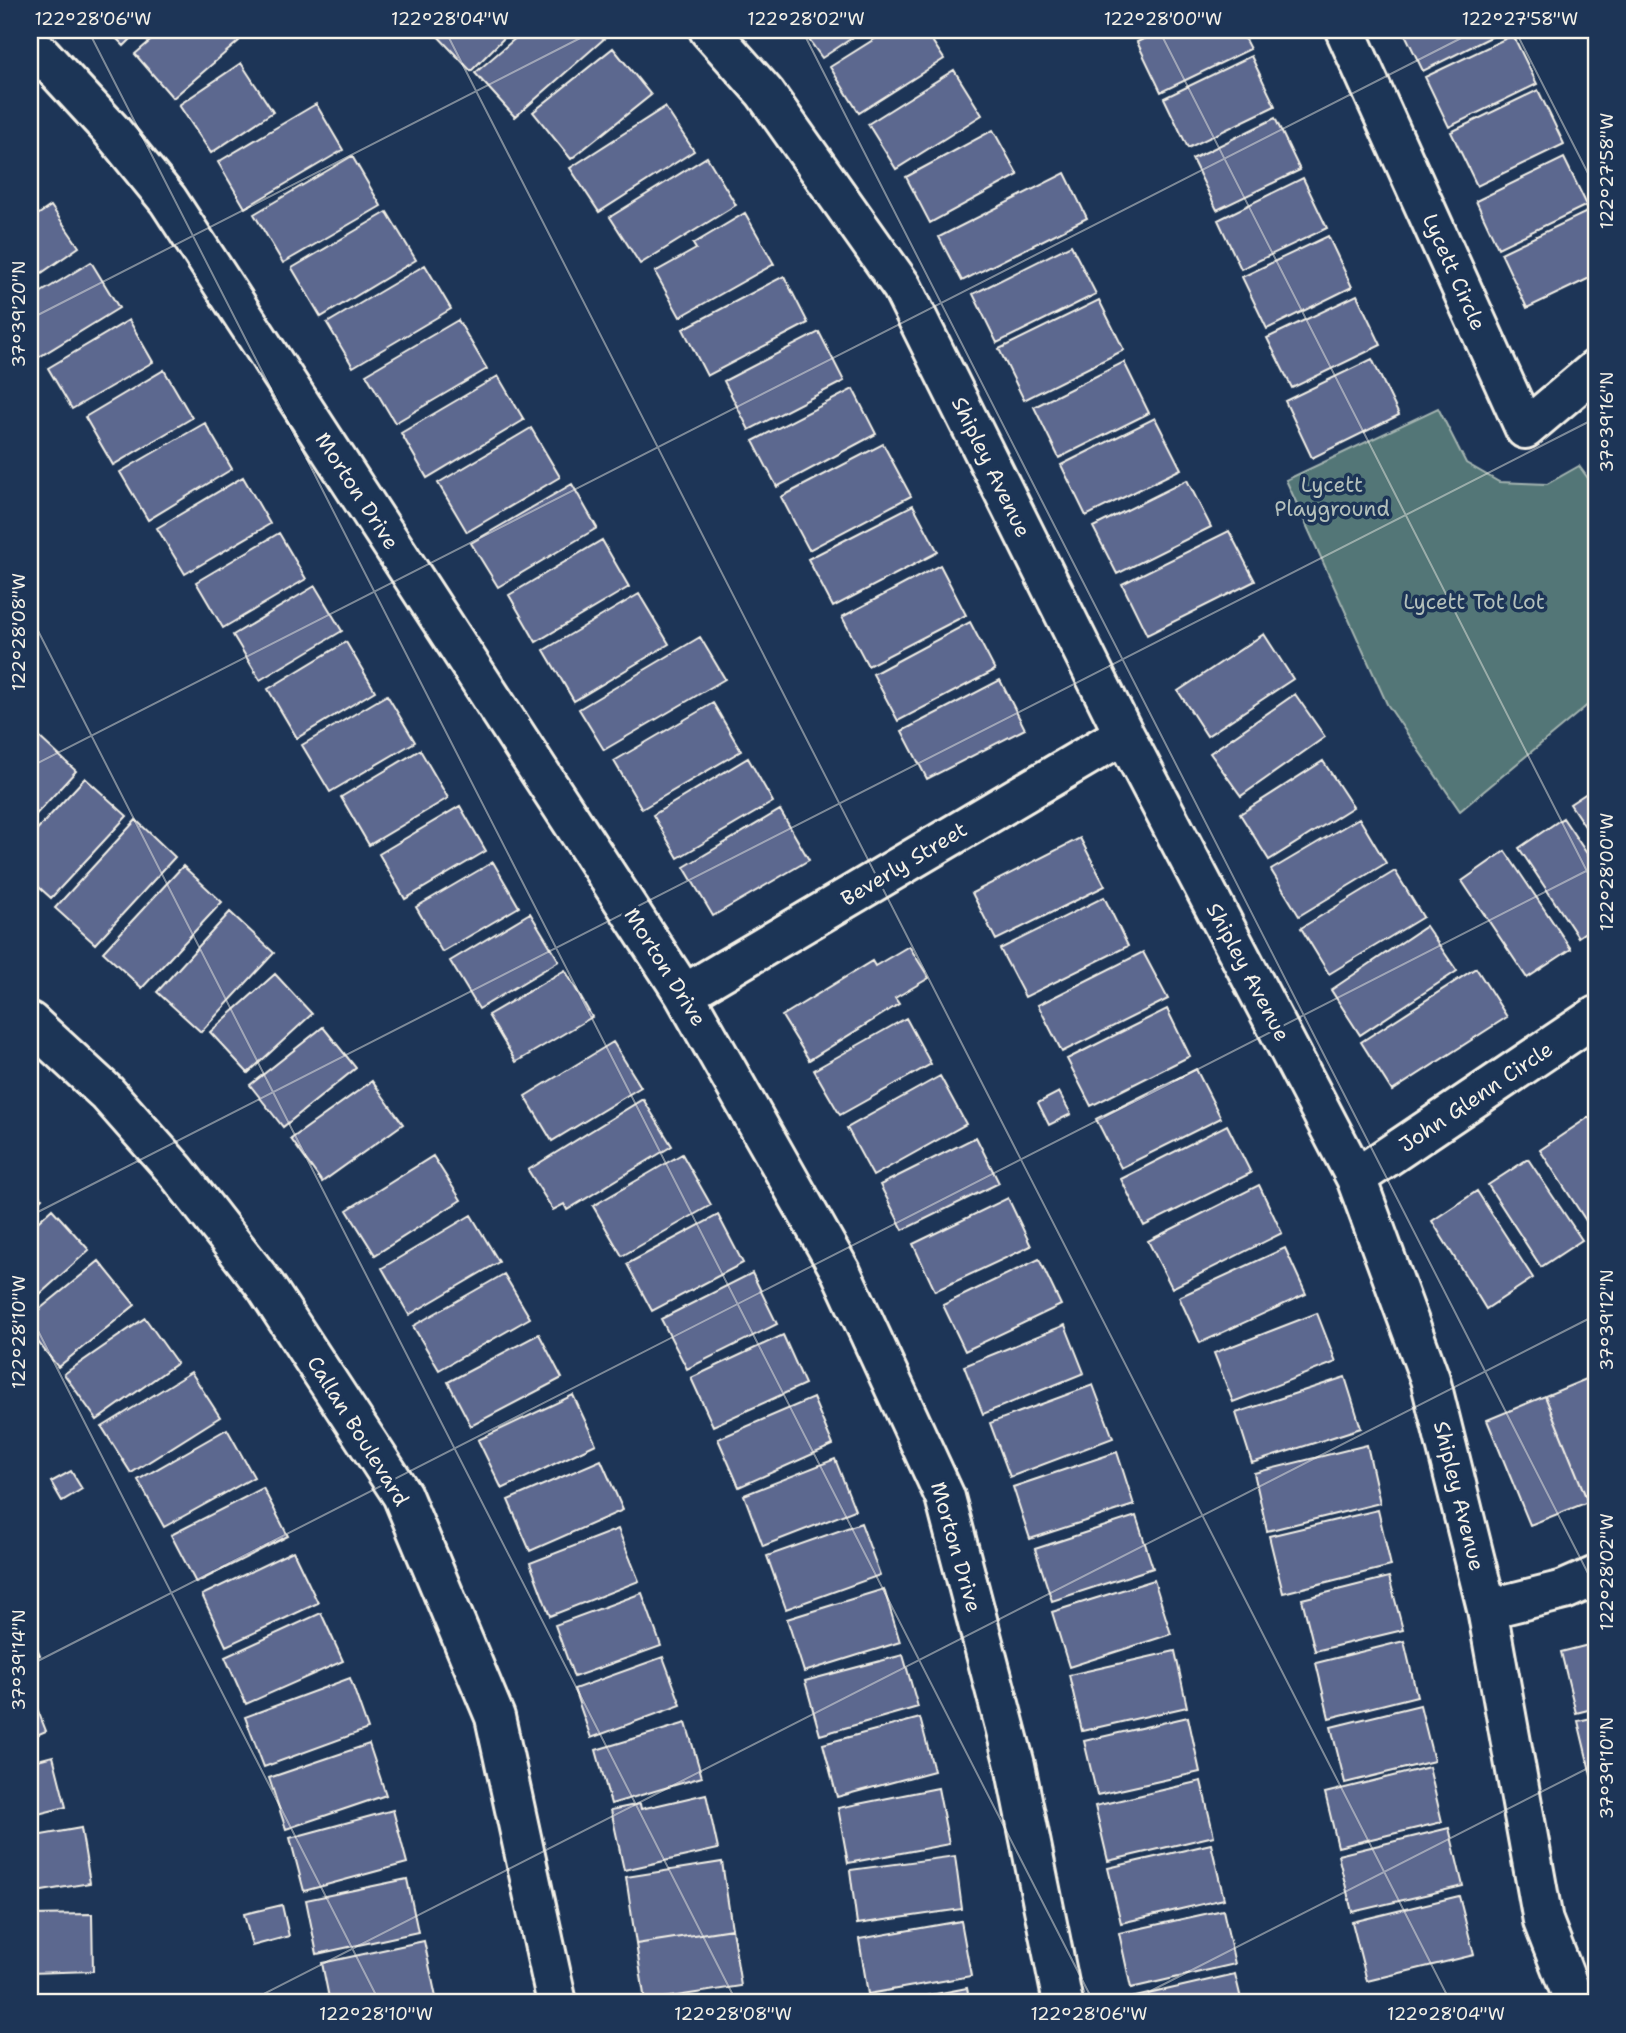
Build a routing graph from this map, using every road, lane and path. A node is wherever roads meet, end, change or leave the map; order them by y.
1 (709, 30) edge
2 (1345, 30) edge
3 (30, 47) edge
4 (1596, 369) edge
5 (1124, 734) junction
6 (684, 994) junction
7 (1596, 1016) edge
8 (30, 1022) edge
9 (1356, 1178) junction
10 (1596, 1576) edge
11 (1487, 1609) junction
12 (557, 2003) edge
13 (1062, 2003) edge
14 (1575, 2003) edge

1 - 5 street, Shipley Avenue
2 - 4 street, Lycett Circle
3 - 6 street, Morton Drive
5 - 6 street, Beverly Street
5 - 9 street, Shipley Avenue
6 - 13 street, Morton Drive
7 - 9 street, John Glenn Circle
8 - 12 street, Callan Boulevard
9 - 11 street, Shipley Avenue
10 - 11 street
11 - 14 street, Shipley Avenue

